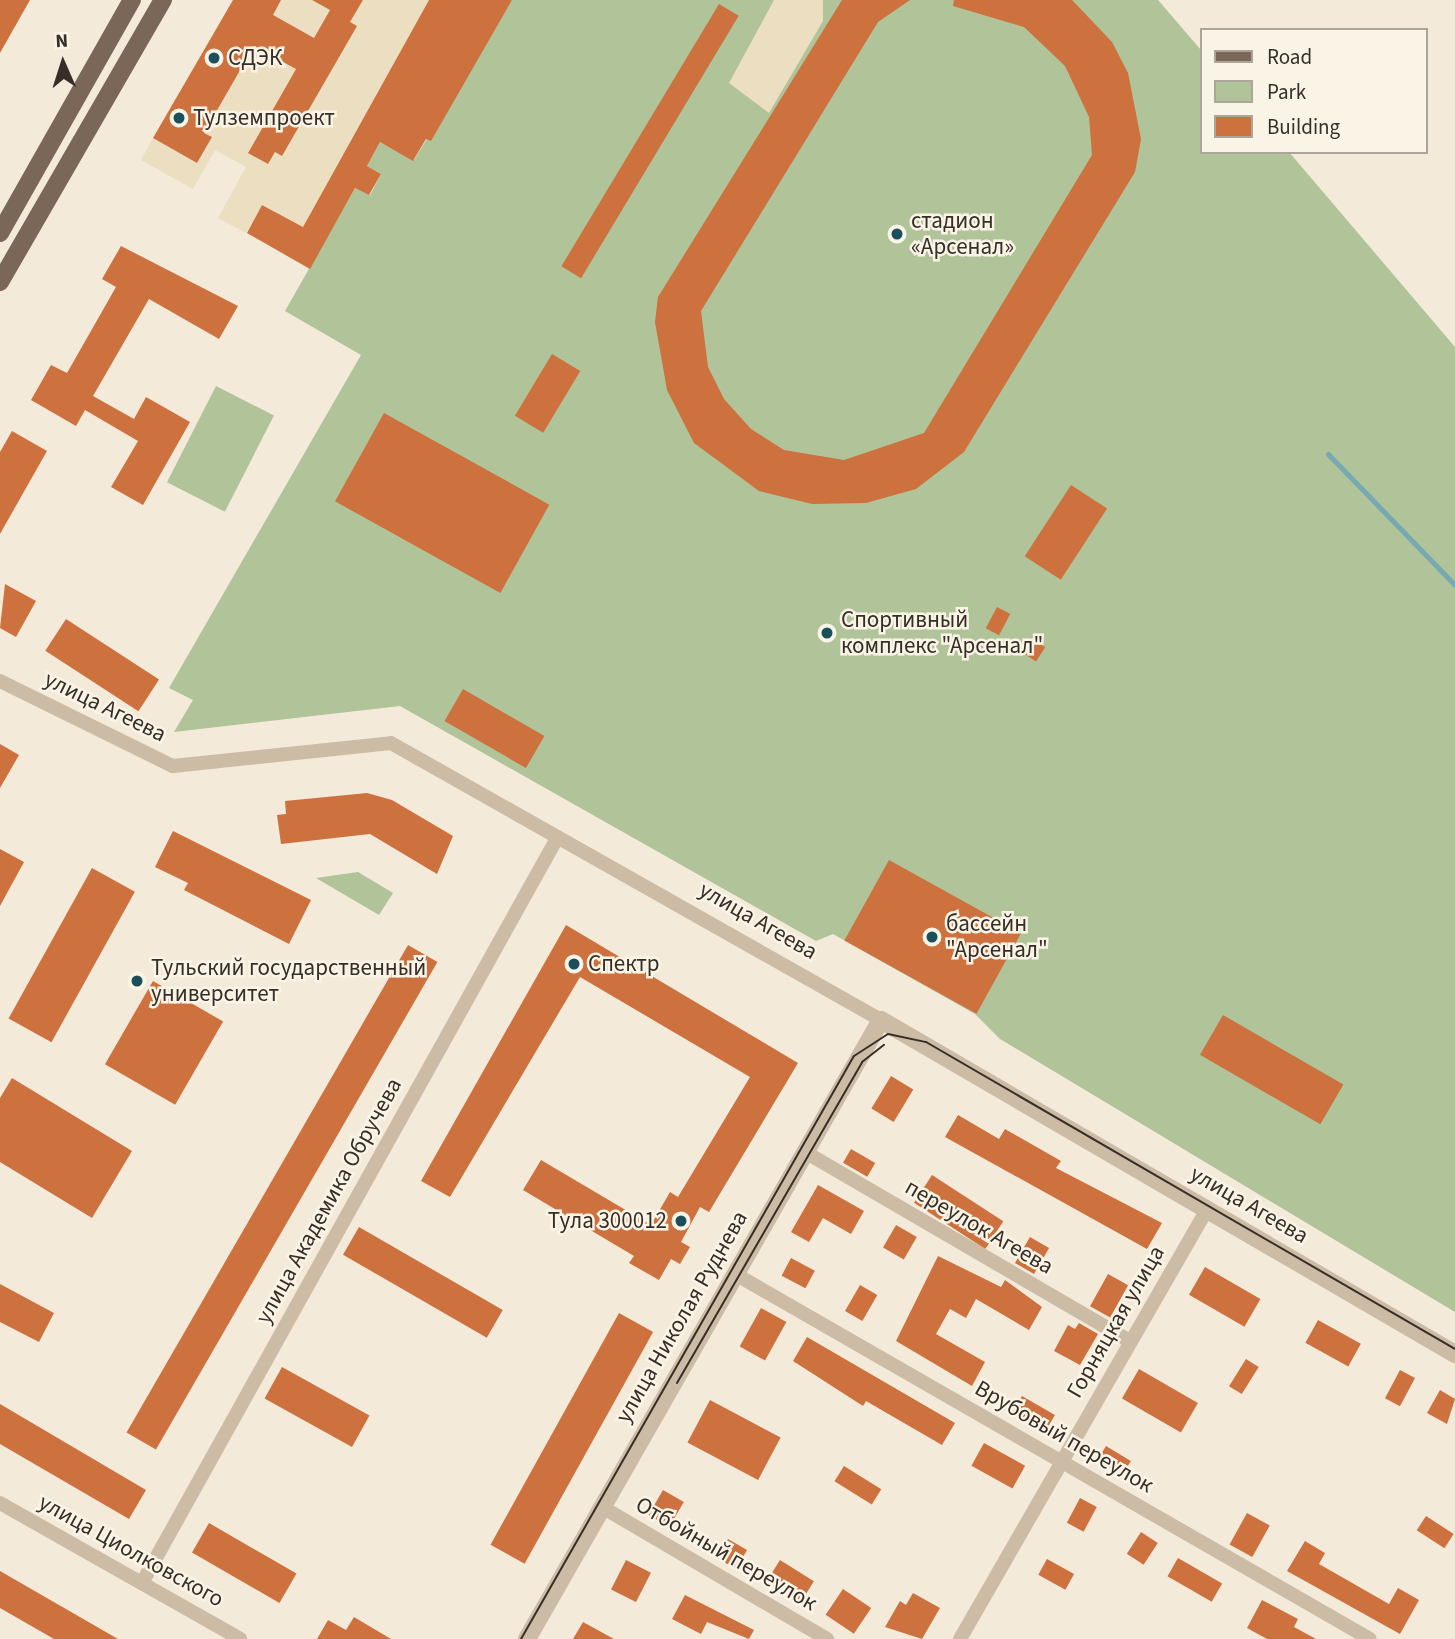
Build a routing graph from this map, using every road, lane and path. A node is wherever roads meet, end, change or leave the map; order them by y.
1 (132, 0) edge
2 (163, 0) edge
3 (0, 233) edge
4 (0, 282) edge
5 (0, 681) edge
6 (556, 840) junction
7 (881, 1020) junction
8 (805, 1152) junction
9 (1207, 1210) junction
10 (735, 1274) junction
11 (1131, 1342) junction
12 (1455, 1354) edge
13 (1062, 1462) junction
14 (0, 1503) edge
15 (602, 1507) junction
16 (142, 1583) junction
17 (240, 1639) edge
18 (527, 1639) edge
19 (827, 1639) edge
20 (960, 1639) edge
21 (1370, 1639) edge

1 - 3 main road
2 - 4 main road
5 - 6 street, улица Агеева
6 - 7 street, улица Агеева
6 - 16 street, улица Академика Обручева
7 - 8 street, улица Николая Руднева
7 - 9 street, улица Агеева
8 - 10 street, улица Николая Руднева
8 - 11 street, переулок Агеева
9 - 11 street, Горняцкая улица
9 - 12 street, улица Агеева
10 - 13 street, Врубовый переулок
10 - 15 street, улица Николая Руднева
11 - 13 street, Горняцкая улица
13 - 20 street, Горняцкая улица
13 - 21 street, Врубовый переулок
14 - 16 street, улица Циолковского
15 - 18 street, улица Николая Руднева
15 - 19 street, Отбойный переулок
16 - 17 street, улица Циолковского

